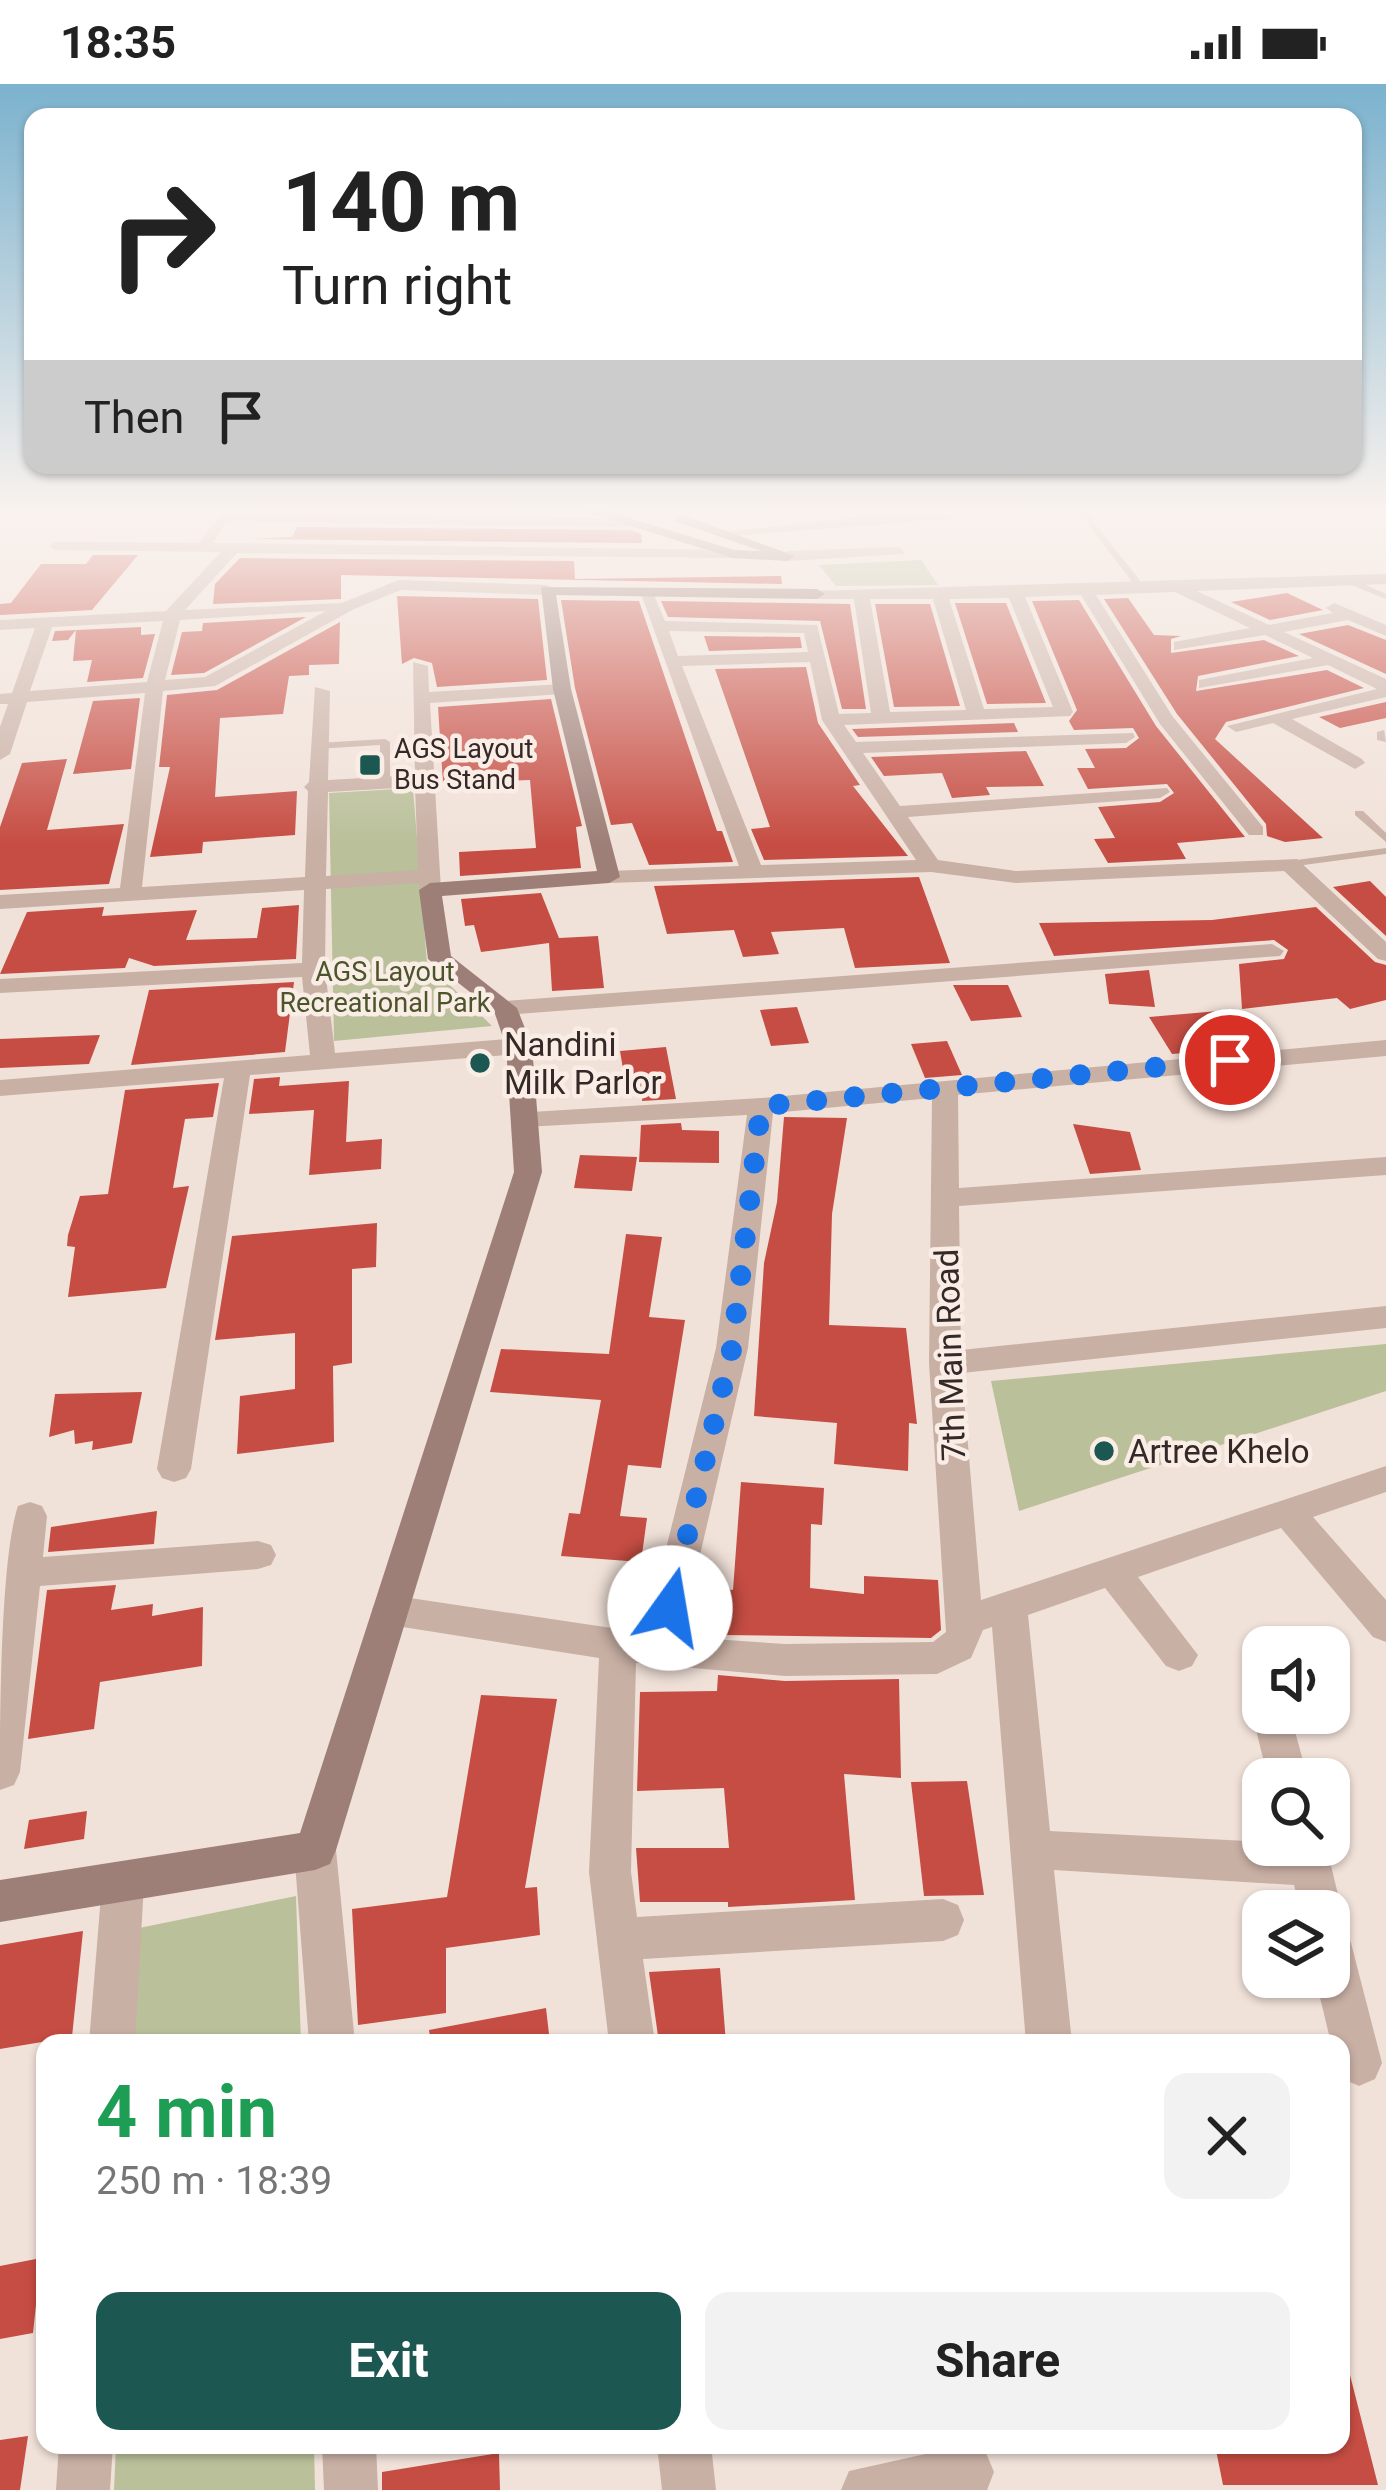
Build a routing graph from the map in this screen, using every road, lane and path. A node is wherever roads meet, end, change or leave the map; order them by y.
1 (84, 619) edge
2 (171, 619) edge
3 (324, 619) edge
4 (551, 619) edge
5 (656, 619) edge
6 (866, 619) edge
7 (948, 619) edge
8 (1027, 619) edge
9 (1104, 619) edge
10 (1243, 619) edge
11 (1347, 619) edge
12 (45, 622) junction
13 (0, 625) edge
14 (658, 626) junction
15 (1268, 631) junction
16 (1180, 646) dead end
17 (817, 657) junction
18 (1330, 660) junction
19 (671, 662) junction
20 (419, 666) dead end
21 (1205, 684) dead end
22 (562, 689) junction
23 (1386, 689) edge
24 (154, 691) junction
25 (320, 691) dead end
26 (422, 698) junction
27 (8, 699) edge
28 (976, 714) junction
29 (881, 716) junction
30 (1278, 718) junction
31 (831, 720) junction
32 (1236, 726) dead end
33 (1126, 737) dead end
34 (316, 746) junction
35 (850, 748) junction
36 (0, 754) edge
37 (1355, 763) dead end
38 (426, 780) junction
39 (385, 782) junction
40 (314, 787) junction
41 (1160, 792) dead end
42 (894, 812) junction
43 (1358, 813) dead end
44 (1256, 831) dead end
45 (1386, 839) edge
46 (1386, 851) edge
47 (1289, 864) junction
48 (931, 866) junction
49 (752, 871) junction
50 (609, 877) junction
51 (430, 883) junction
52 (314, 884) junction
53 (130, 892) junction
54 (0, 902) edge
55 (1272, 951) dead end
56 (1386, 954) edge
57 (314, 969) junction
58 (0, 986) edge
59 (505, 1008) junction
60 (519, 1046) junction
61 (1386, 1048) edge
62 (322, 1058) junction
63 (238, 1066) junction
64 (0, 1088) edge
65 (945, 1090) junction
66 (761, 1106) junction
67 (524, 1119) junction
68 (1386, 1166) edge
69 (946, 1198) junction
70 (1386, 1317) edge
71 (945, 1364) junction
72 (174, 1468) dead end
73 (1386, 1479) edge
74 (1287, 1512) junction
75 (30, 1516) dead end
76 (258, 1555) dead end
77 (1112, 1571) junction
78 (20, 1573) junction
79 (1010, 1606) junction
80 (390, 1610) junction
81 (964, 1621) junction
82 (1386, 1626) edge
83 (639, 1648) junction
84 (1179, 1655) dead end
85 (0, 1772) edge
86 (1031, 1849) junction
87 (315, 1850) junction
88 (1242, 1854) edge
89 (123, 1883) junction
90 (0, 1901) edge
91 (944, 1920) dead end
92 (619, 1939) junction
93 (1343, 1998) edge
94 (113, 2034) edge
95 (331, 2034) edge
96 (631, 2034) edge
97 (1048, 2034) edge
98 (1359, 2062) dead end
99 (85, 2454) edge
100 (349, 2454) edge
101 (685, 2454) edge
102 (967, 2472) dead end
103 (83, 2490) edge
104 (351, 2490) edge
105 (689, 2490) edge
106 (868, 2490) edge

1 - 12 street
2 - 24 street
3 - 24 street
4 - 22 street
5 - 14 street
6 - 29 street
7 - 28 street
8 - 28 street
9 - 44 street
10 - 15 street
11 - 15 street
12 - 13 street
12 - 27 street
14 - 17 street
14 - 19 street
15 - 16 street
15 - 18 street
17 - 19 street
17 - 31 street
18 - 21 street
18 - 23 street
19 - 49 street
20 - 26 street
22 - 26 street
22 - 50 street
23 - 30 street
24 - 27 street
24 - 53 street
25 - 34 street
26 - 38 street
27 - 36 street
28 - 29 street
29 - 31 street
30 - 32 street
30 - 37 street
31 - 35 street
33 - 35 street
34 - 39 lane
34 - 40 street
35 - 42 street
38 - 39 street
38 - 51 street
39 - 40 street
40 - 52 street
41 - 42 street
42 - 48 street
43 - 45 lane
46 - 47 lane
47 - 48 street
47 - 56 street
48 - 49 street
49 - 50 street
50 - 51 street
51 - 52 street
51 - 59 street
52 - 53 street
52 - 57 street
53 - 54 street
55 - 59 street
57 - 58 street
57 - 62 street
59 - 60 street
60 - 62 street
60 - 67 street
61 - 65 street
62 - 63 street
63 - 64 street
63 - 72 street
65 - 66 street
65 - 69 street, 7th Main Road
66 - 67 street
66 - 83 street
67 - 80 street
68 - 69 street
69 - 71 street, 7th Main Road
70 - 71 street
71 - 81 street, 7th Main Road
73 - 74 street
74 - 77 street
74 - 82 street
75 - 78 street
76 - 78 street
77 - 79 street
77 - 84 street
78 - 85 street
79 - 81 street
79 - 86 street
80 - 83 street
80 - 87 street
81 - 83 street
83 - 92 street
86 - 88 street
86 - 97 street
87 - 89 street
87 - 95 street
89 - 90 street
89 - 94 street
91 - 92 street
92 - 96 street
93 - 98 street
99 - 103 street
100 - 104 street
101 - 105 street
102 - 106 street

